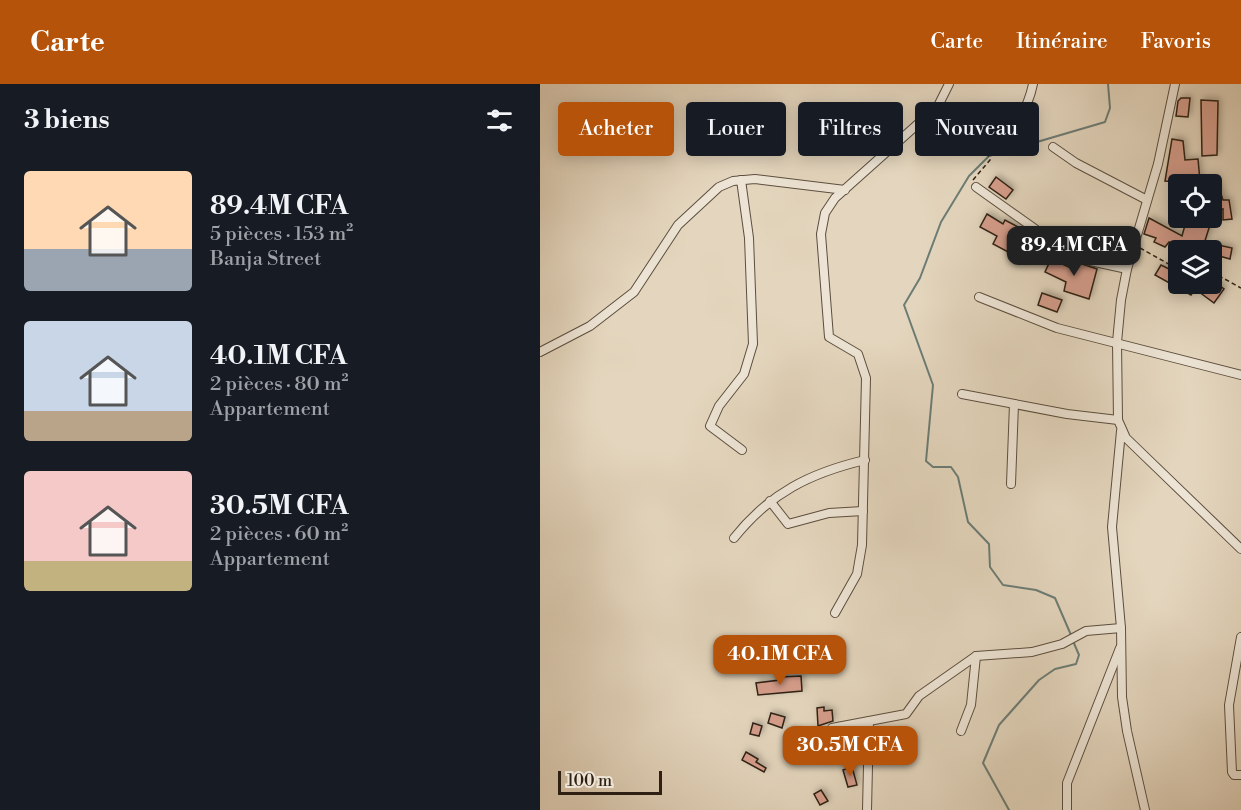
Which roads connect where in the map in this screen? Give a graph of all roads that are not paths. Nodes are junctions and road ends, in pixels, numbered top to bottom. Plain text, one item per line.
1 (950, 84) edge
2 (1033, 84) edge
3 (1175, 84) edge
4 (940, 102) edge
5 (1028, 102) edge
6 (915, 127) edge
7 (1053, 147) dead end
8 (741, 180) junction
9 (976, 187) road end
10 (845, 190) junction
11 (1147, 200) junction
12 (1127, 269) junction
13 (979, 297) dead end
14 (1117, 342) junction
15 (540, 352) edge
16 (1241, 375) edge
17 (962, 394) dead end
18 (1014, 404) junction
19 (1118, 420) junction
20 (1121, 431) junction
21 (742, 450) dead end
22 (865, 460) junction
23 (1011, 484) dead end
24 (770, 501) junction
25 (863, 511) junction
26 (734, 538) dead end
27 (1241, 549) edge
28 (835, 613) dead end
29 (1121, 628) junction
30 (1241, 637) edge
31 (1122, 645) junction
32 (976, 656) junction
33 (869, 721) junction
34 (832, 728) dead end
35 (961, 731) dead end
36 (1241, 775) edge
37 (867, 810) edge
38 (1066, 810) edge
39 (1145, 810) edge

1 - 4 street
2 - 5 street
3 - 11 street
6 - 10 street
7 - 11 street
8 - 10 street
8 - 15 street
8 - 21 street
9 - 12 street
10 - 22 street
11 - 12 street
12 - 14 street
13 - 14 street
14 - 16 street
14 - 19 street
17 - 18 street
18 - 19 street
18 - 23 street
19 - 20 street
20 - 27 street
20 - 29 street
22 - 24 street
22 - 25 street
24 - 25 street
24 - 26 street
25 - 28 street
29 - 31 street
29 - 32 street
30 - 36 street
31 - 38 street
31 - 39 street
32 - 33 street
32 - 35 street
33 - 34 street
33 - 37 street

